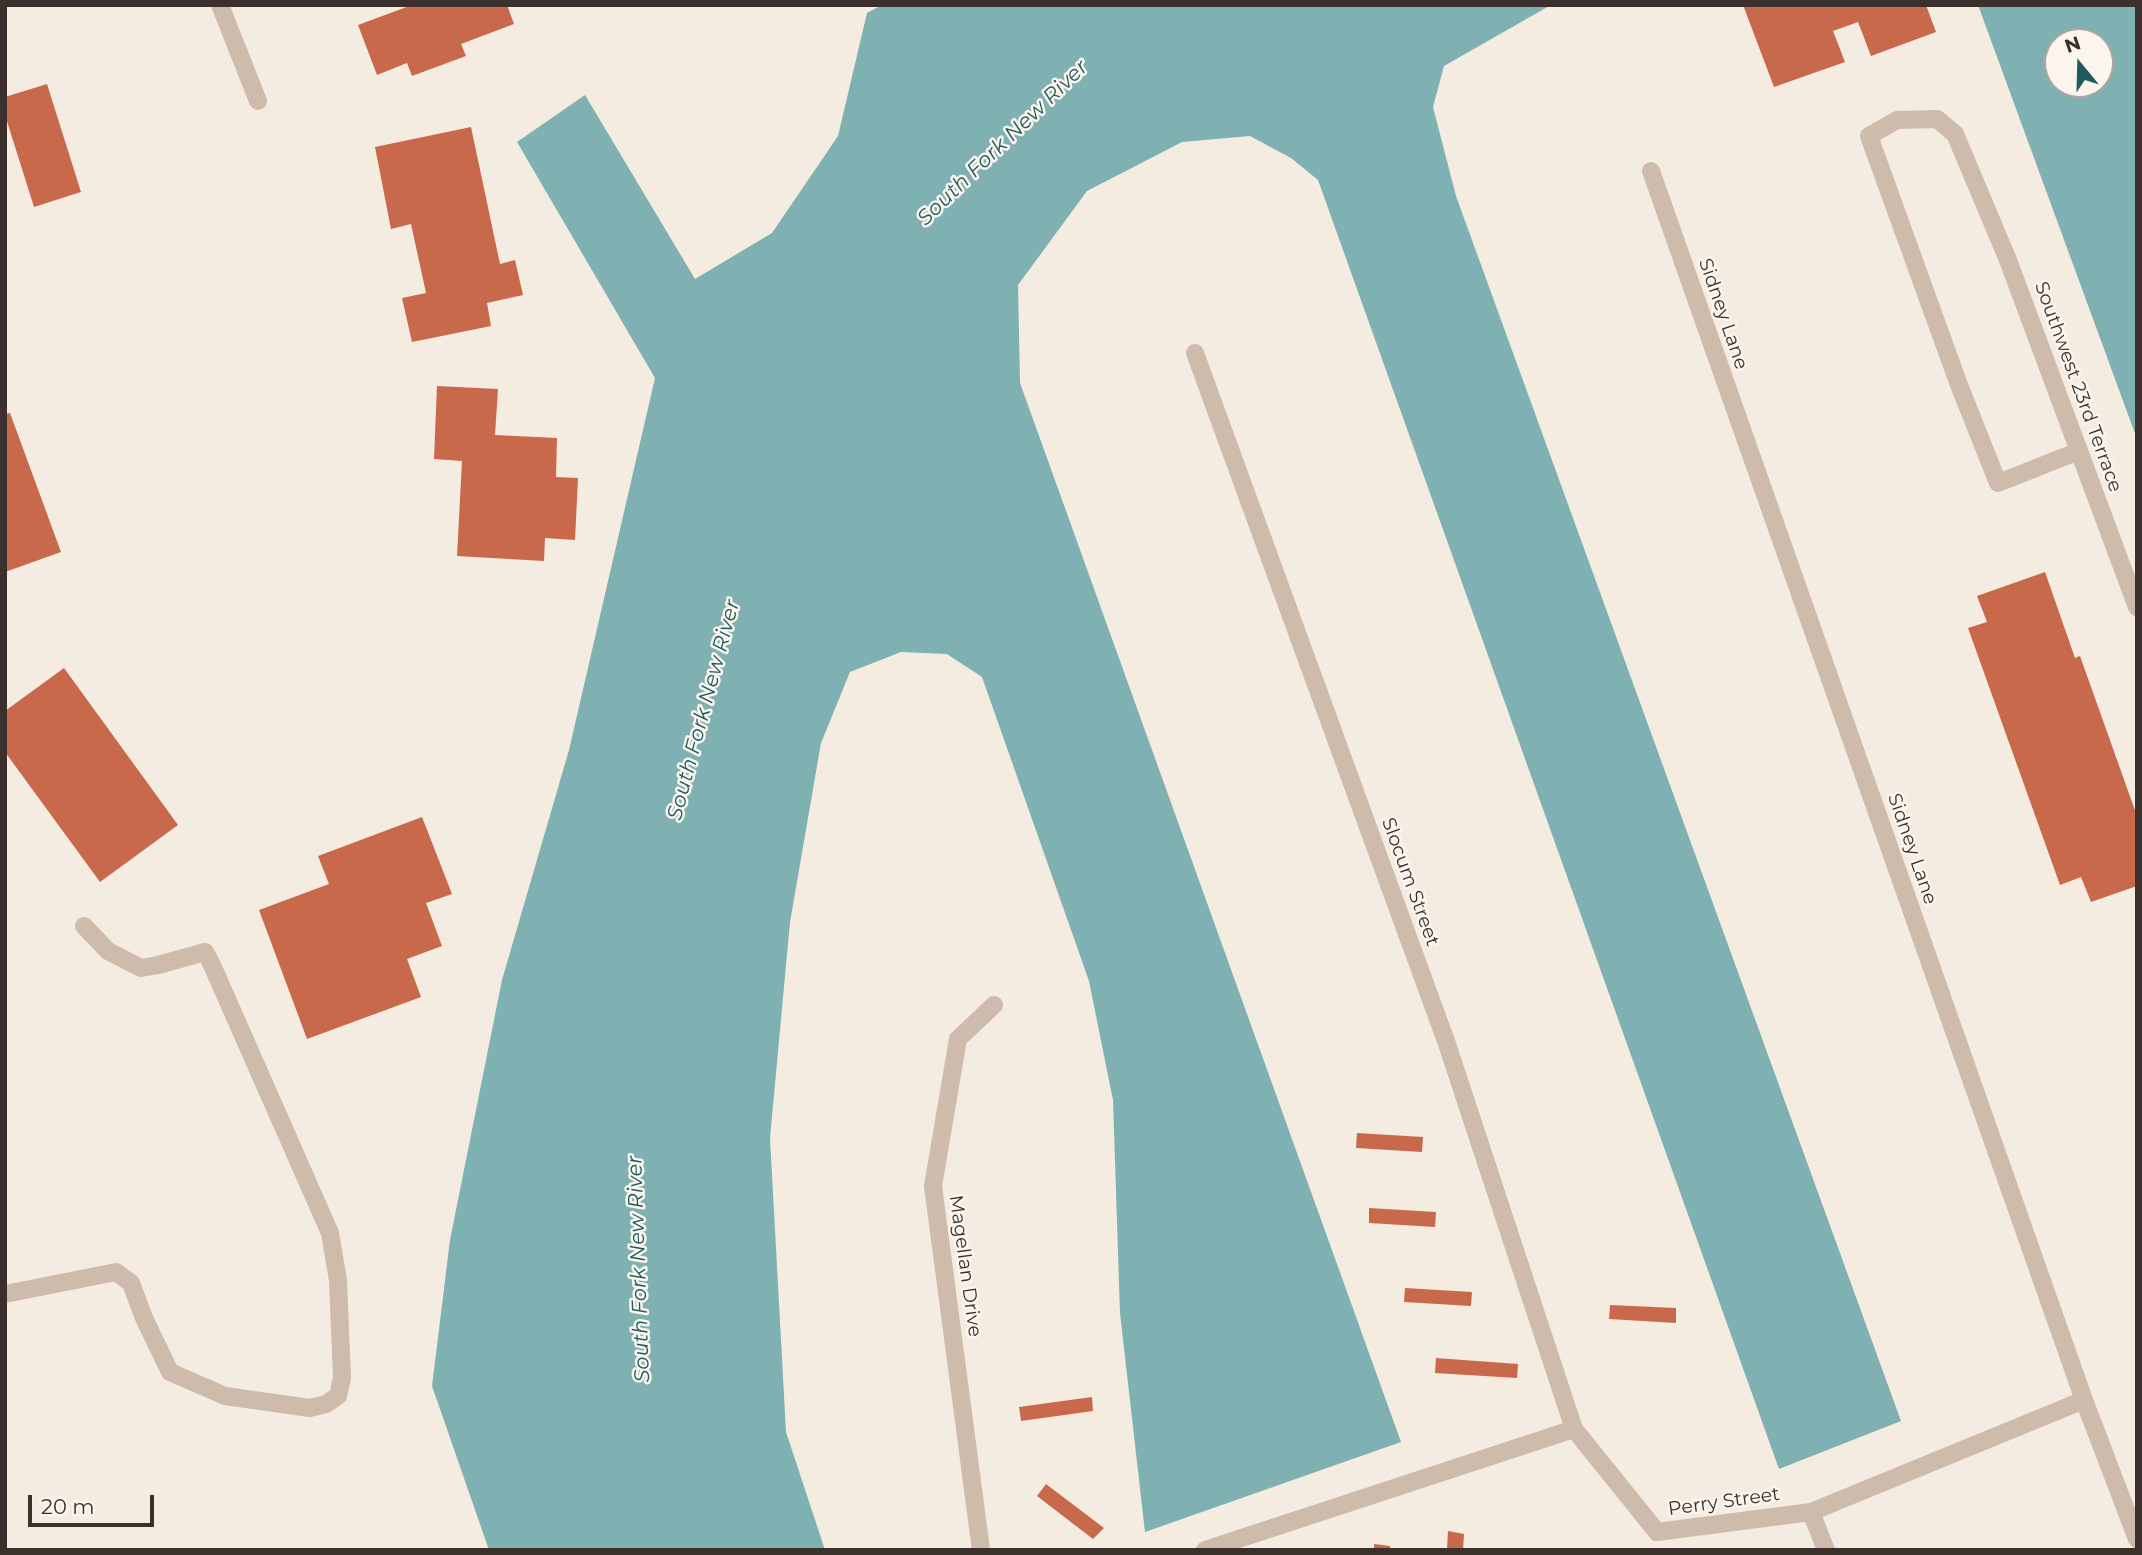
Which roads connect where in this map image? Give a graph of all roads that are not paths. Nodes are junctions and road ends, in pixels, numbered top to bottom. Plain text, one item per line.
1 (220, 5) edge
2 (258, 101) dead end
3 (1651, 171) dead end
4 (1195, 353) dead end
5 (2079, 451) junction
6 (2137, 607) edge
7 (83, 926) dead end
8 (994, 1005) dead end
9 (5, 1294) edge
10 (2084, 1400) junction
11 (1574, 1429) junction
12 (1811, 1512) junction
13 (2137, 1539) edge
14 (981, 1550) edge
15 (1205, 1550) edge
16 (1826, 1550) edge

1 - 2 street
3 - 10 street, Sidney Lane
4 - 11 street, Slocum Street
5 - 5 street, Southwest 23rd Terrace
5 - 6 street, Southwest 23rd Terrace
7 - 9 street
8 - 14 street, Magellan Drive
10 - 12 street, Perry Street
10 - 13 street, Sidney Lane
11 - 12 street, Perry Street
11 - 15 street
12 - 16 street

